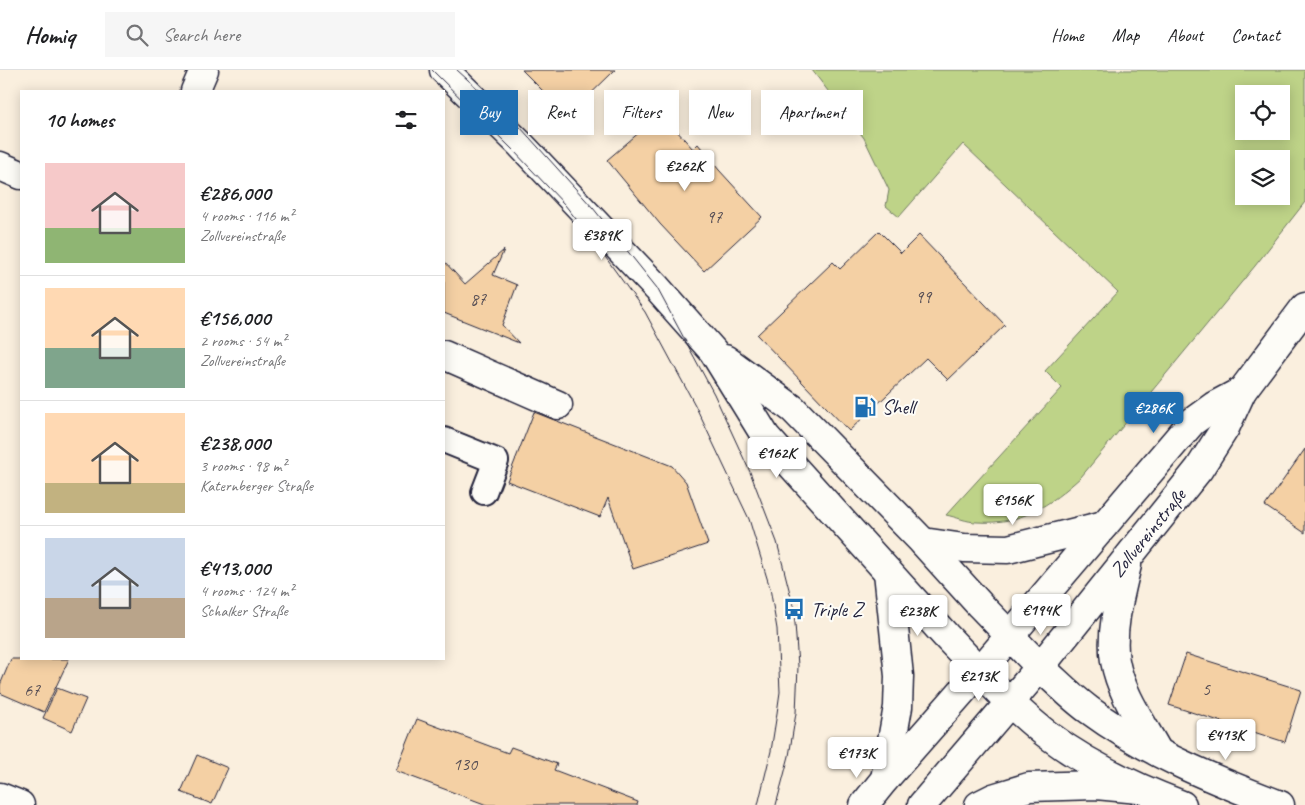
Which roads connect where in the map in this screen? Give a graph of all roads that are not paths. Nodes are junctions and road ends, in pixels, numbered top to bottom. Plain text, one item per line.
1 (204, 70) edge
2 (444, 70) edge
3 (195, 90) edge
4 (0, 166) edge
5 (20, 175) edge
6 (1305, 307) edge
7 (713, 351) junction
8 (445, 358) edge
9 (1242, 391) junction
10 (558, 405) dead end
11 (445, 440) edge
12 (484, 492) dead end
13 (1104, 525) junction
14 (923, 542) junction
15 (1128, 558) junction
16 (888, 572) junction
17 (1010, 636) junction
18 (1040, 666) junction
19 (979, 672) junction
20 (1009, 702) junction
21 (1158, 752) junction
22 (884, 779) junction
23 (1139, 789) junction
24 (0, 797) edge
25 (20, 805) edge
26 (864, 805) edge
27 (922, 805) edge
28 (979, 805) edge
29 (1182, 805) edge
30 (1280, 805) edge

1 - 3 main road
2 - 7 main road
4 - 5 main road
6 - 9 main road, Zollvereinstraße
7 - 14 main road
7 - 16 main road
8 - 10 main road
9 - 13 main road, Zollvereinstraße
9 - 15 main road, Zollvereinstraße
11 - 12 lane
13 - 14 main road
13 - 17 main road, Zollvereinstraße
14 - 17 main road
15 - 18 main road, Zollvereinstraße
15 - 21 main road
16 - 19 main road
16 - 22 main road
17 - 18 main road
17 - 19 main road, Zollvereinstraße
18 - 20 main road, Zollvereinstraße
18 - 21 main road
19 - 20 main road
19 - 22 main road, Zollvereinstraße
20 - 23 main road
20 - 27 main road, Zollvereinstraße
21 - 30 main road
22 - 26 main road, Zollvereinstraße
23 - 28 main road
23 - 29 main road
24 - 25 main road

